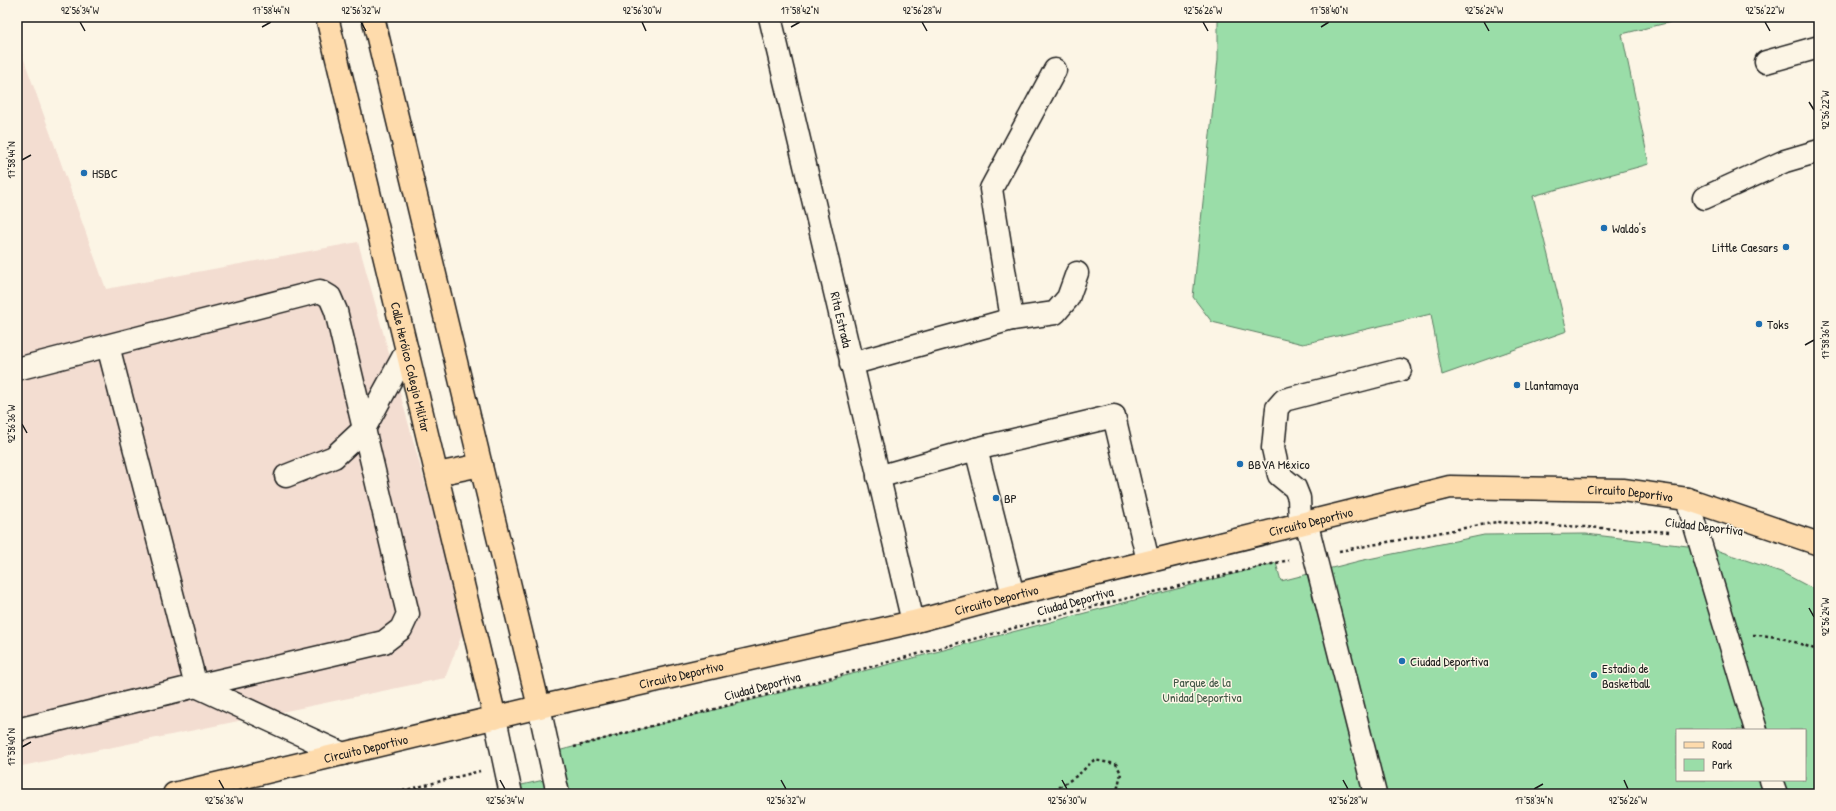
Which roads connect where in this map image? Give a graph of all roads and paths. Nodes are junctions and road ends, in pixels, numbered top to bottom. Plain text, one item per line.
1 (327, 17) edge
2 (373, 17) edge
3 (770, 17) edge
4 (1819, 47) edge
5 (1766, 62) dead end
6 (1055, 70) dead end
7 (1819, 151) edge
8 (1704, 198) dead end
9 (1077, 273) dead end
10 (1012, 319) junction
11 (108, 346) junction
12 (407, 350) junction
13 (851, 364) junction
14 (17, 369) edge
15 (1400, 370) dead end
16 (364, 429) junction
17 (976, 449) junction
18 (481, 465) junction
19 (436, 474) junction
20 (286, 476) dead end
21 (878, 477) junction
22 (1687, 499) junction
23 (1303, 522) junction
24 (1698, 536) junction
25 (1819, 544) edge
26 (1314, 556) junction
27 (1148, 561) junction
28 (1012, 595) junction
29 (913, 622) junction
30 (1730, 646) junction
31 (1819, 651) edge
32 (196, 686) junction
33 (539, 707) junction
34 (494, 718) junction
35 (1756, 729) edge
36 (17, 730) edge
37 (550, 753) junction
38 (343, 754) junction
39 (504, 765) junction
40 (1771, 781) edge
41 (174, 794) edge
42 (391, 794) edge
43 (511, 794) edge
44 (558, 794) edge
45 (1049, 794) edge
46 (1109, 794) edge
47 (1375, 794) edge
48 (1776, 794) edge

1 - 12 main road, Calle Heróico Colegio Militar
2 - 18 main road
3 - 13 street, Rita Estrada
4 - 5 street
6 - 10 street
7 - 8 street
9 - 10 street
10 - 13 street
11 - 14 street
11 - 16 street
11 - 32 street
12 - 16 street
12 - 19 main road, Calle Heróico Colegio Militar
13 - 21 street, Rita Estrada
15 - 23 street
16 - 20 street
16 - 32 street
17 - 21 street
17 - 27 street
17 - 28 street
18 - 19 main road
18 - 33 main road
19 - 34 main road, Calle Heróico Colegio Militar
21 - 29 street, Rita Estrada
22 - 23 main road, Circuito Deportivo
22 - 24 street
22 - 25 main road, Circuito Deportivo
23 - 26 street
23 - 27 main road, Circuito Deportivo
24 - 26 path, Ciudad Deportiva
24 - 30 street
26 - 37 path, Ciudad Deportiva
26 - 47 street
27 - 28 main road, Circuito Deportivo
28 - 29 main road, Circuito Deportivo
29 - 33 main road, Circuito Deportivo
30 - 31 path
30 - 35 street
32 - 36 street
32 - 38 street
33 - 34 main road, Circuito Deportivo
33 - 37 street
34 - 38 main road, Circuito Deportivo
34 - 39 street
37 - 44 street
38 - 41 main road, Circuito Deportivo
39 - 42 path
39 - 43 street
40 - 48 street
45 - 46 path

